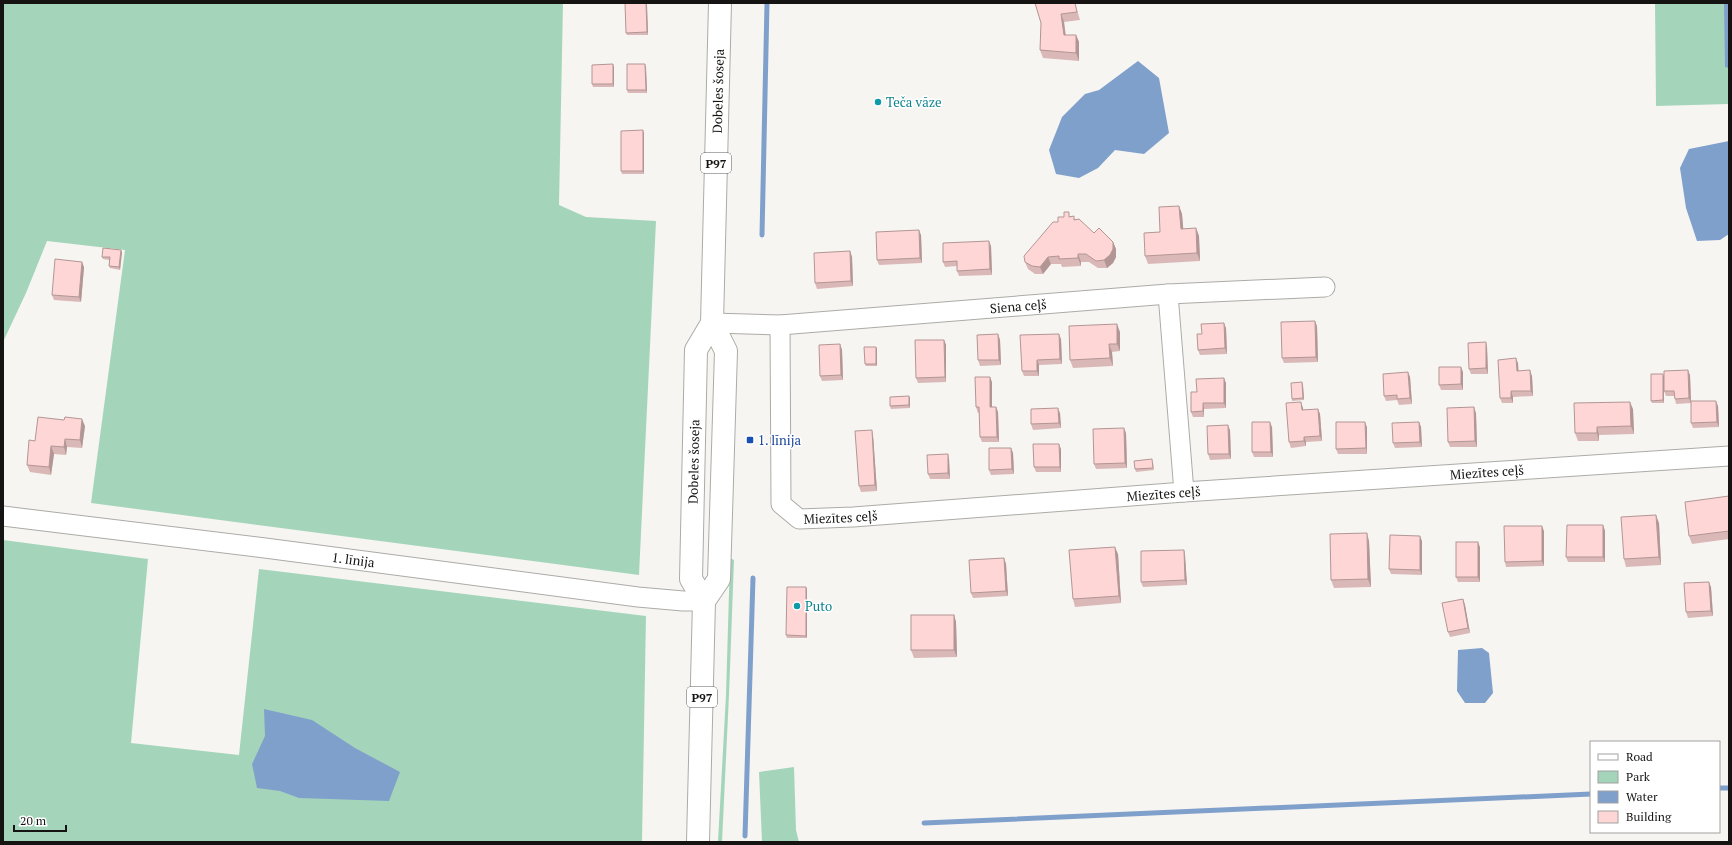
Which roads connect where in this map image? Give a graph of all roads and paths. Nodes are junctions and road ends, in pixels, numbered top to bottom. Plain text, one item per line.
1 (720, 3) edge
2 (1325, 287) dead end
3 (1168, 294) junction
4 (712, 323) junction
5 (780, 325) junction
6 (1729, 456) edge
7 (1184, 492) junction
8 (3, 516) edge
9 (704, 601) junction
10 (698, 842) edge

1 - 4 main road, Dobeles šoseja / P97
2 - 3 street, Siena ceļš
3 - 5 street, Siena ceļš
3 - 7 street
4 - 5 street, Siena ceļš
4 - 9 main road, Dobeles šoseja / P97
4 - 9 main road, Dobeles šoseja / P97
5 - 7 street, Miezītes ceļš
6 - 7 street, Miezītes ceļš
8 - 9 street, 1. līnija
9 - 10 main road, P97

